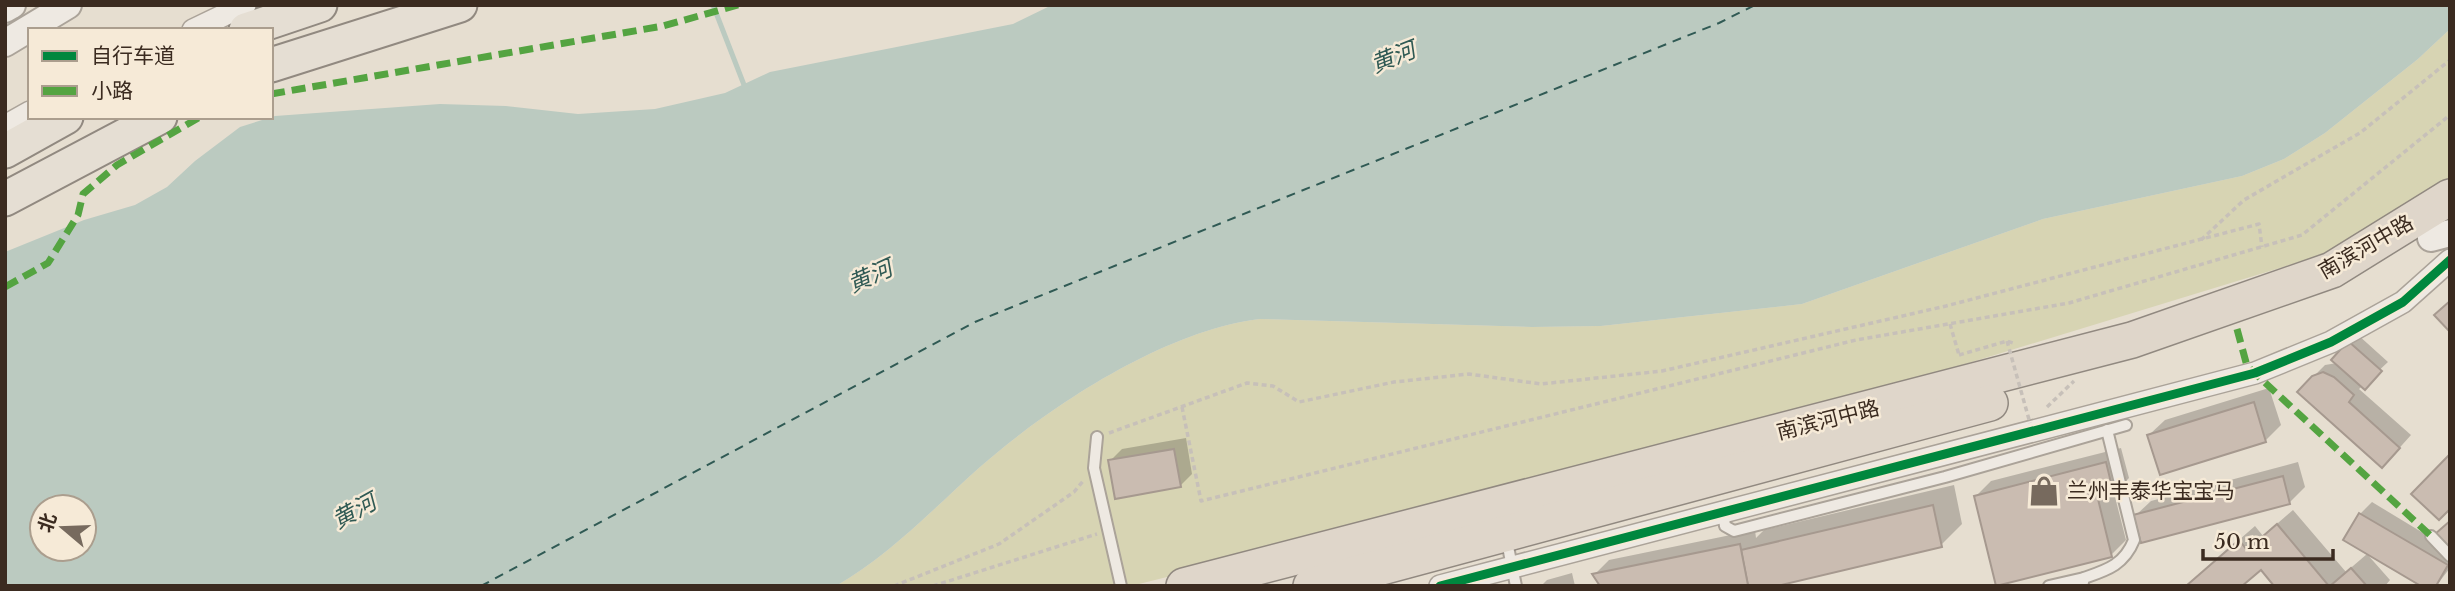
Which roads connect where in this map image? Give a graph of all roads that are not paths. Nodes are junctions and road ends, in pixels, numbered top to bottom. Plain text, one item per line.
1 (12, 5) edge
2 (68, 5) edge
3 (245, 5) edge
4 (320, 5) edge
5 (460, 5) edge
6 (5, 9) edge
7 (30, 28) edge
8 (197, 28) edge
9 (252, 28) edge
10 (28, 29) edge
11 (5, 43) edge
12 (273, 64) edge
13 (28, 114) edge
14 (62, 119) edge
15 (156, 119) edge
16 (5, 126) edge
17 (5, 151) edge
18 (2450, 197) edge
19 (5, 199) edge
20 (2445, 239) edge
21 (2126, 425) dead end
22 (2107, 430) junction
23 (1097, 437) road end
24 (1723, 512) junction
25 (1505, 533) junction
26 (2431, 536) dead end
27 (2450, 556) edge
28 (1514, 576) edge
29 (2083, 582) edge
30 (1121, 586) edge
31 (1184, 586) edge
32 (1311, 586) edge
33 (1440, 586) edge
34 (2049, 586) edge

1 - 6 street
2 - 7 street
3 - 8 street
4 - 9 main road
5 - 12 main road
10 - 11 street
13 - 16 street
14 - 17 main road
15 - 19 main road
18 - 31 highway, 南滨河中路
20 - 24 street
20 - 25 highway, 南滨河中路
21 - 22 lane
22 - 24 lane
22 - 29 lane
23 - 30 lane
24 - 28 street
25 - 28 lane
25 - 32 highway, 南滨河中路
26 - 27 lane
28 - 33 street
29 - 34 lane

